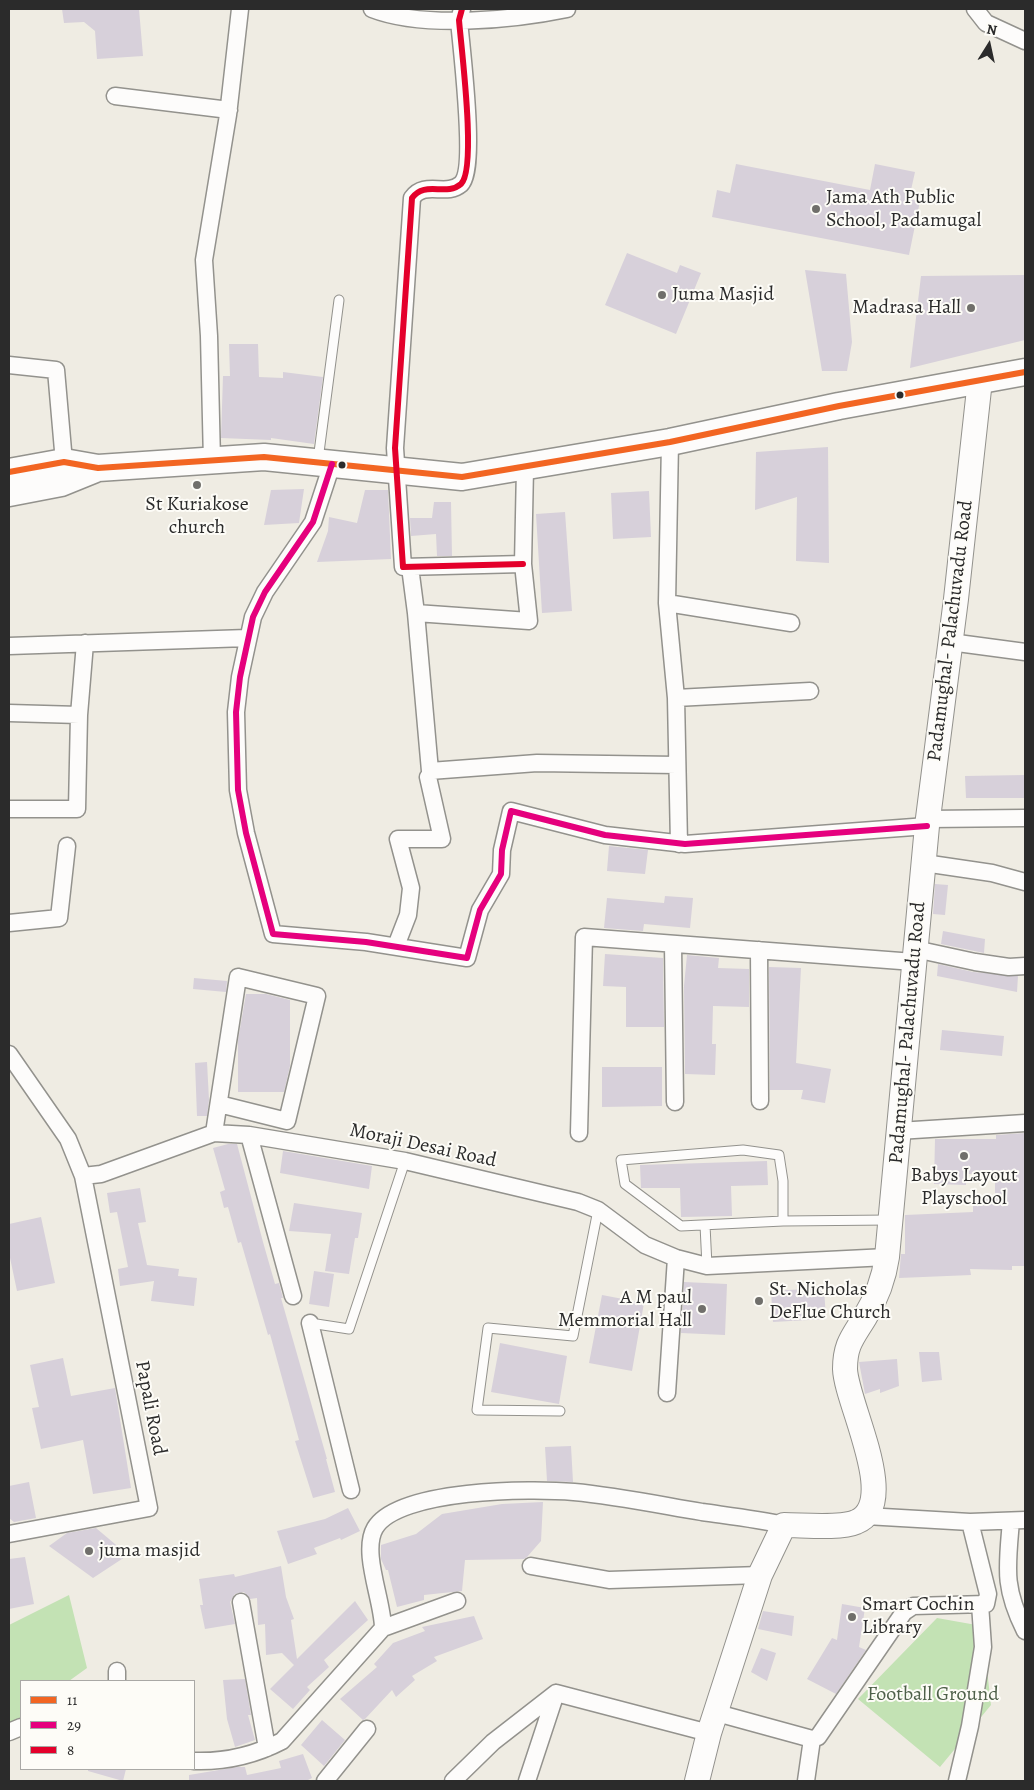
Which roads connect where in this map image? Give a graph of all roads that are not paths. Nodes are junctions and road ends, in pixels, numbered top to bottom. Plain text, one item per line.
1 (240, 9) edge
2 (372, 9) edge
3 (568, 9) edge
4 (975, 9) edge
5 (503, 13) edge
6 (460, 14) edge
7 (1025, 41) edge
8 (115, 96) dead end
9 (229, 110) junction
10 (339, 300) dead end
11 (9, 365) edge
12 (1025, 372) edge
13 (980, 380) junction
14 (670, 442) junction
15 (212, 461) junction
16 (64, 462) junction
17 (325, 463) junction
18 (98, 468) junction
19 (525, 468) junction
20 (397, 469) junction
21 (9, 472) edge
22 (9, 493) edge
23 (523, 564) junction
24 (410, 567) junction
25 (667, 603) junction
26 (416, 613) junction
27 (791, 623) dead end
28 (247, 638) junction
29 (950, 642) junction
30 (85, 643) junction
31 (9, 646) edge
32 (1025, 652) edge
33 (810, 691) dead end
34 (676, 698) junction
35 (9, 713) edge
36 (79, 715) junction
37 (678, 765) junction
38 (428, 778) dead end
39 (9, 809) edge
40 (1025, 818) edge
41 (927, 822) junction
42 (679, 844) junction
43 (67, 846) dead end
44 (924, 862) junction
45 (1025, 882) edge
46 (9, 924) edge
47 (673, 944) junction
48 (396, 946) junction
49 (759, 950) junction
50 (915, 955) junction
51 (1025, 966) edge
52 (9, 1054) edge
53 (760, 1101) dead end
54 (674, 1102) dead end
55 (218, 1104) junction
56 (1025, 1123) edge
57 (898, 1131) junction
58 (214, 1133) junction
59 (579, 1133) dead end
60 (249, 1135) junction
61 (405, 1161) junction
62 (83, 1176) junction
63 (598, 1210) junction
64 (890, 1220) junction
65 (783, 1221) junction
66 (705, 1225) junction
67 (887, 1257) junction
68 (676, 1258) junction
69 (707, 1266) junction
70 (293, 1296) dead end
71 (310, 1323) joint
72 (668, 1393) dead end
73 (560, 1411) dead end
74 (350, 1490) dead end
75 (866, 1516) junction
76 (1018, 1520) edge
77 (970, 1522) junction
78 (784, 1525) junction
79 (9, 1534) edge
80 (531, 1566) dead end
81 (760, 1575) junction
82 (457, 1601) dead end
83 (241, 1602) dead end
84 (980, 1604) junction
85 (383, 1628) junction
86 (1025, 1632) edge
87 (556, 1693) junction
88 (713, 1723) junction
89 (367, 1729) dead end
90 (812, 1738) junction
91 (267, 1748) junction
92 (195, 1761) edge
93 (326, 1781) edge
94 (454, 1781) edge
95 (527, 1781) edge
96 (697, 1781) edge
97 (806, 1781) edge
98 (957, 1781) edge

1 - 9 street
2 - 6 street
3 - 5 street
4 - 7 street
5 - 6 street
6 - 20 street
8 - 9 street
9 - 15 street
10 - 17 lane
11 - 16 street
12 - 13 main road
13 - 14 main road
13 - 29 main road, Padamughal- Palachuvadu Road
14 - 19 main road
14 - 25 street
15 - 17 main road
15 - 18 main road
16 - 18 main road
16 - 21 main road
17 - 20 main road
17 - 28 street
18 - 22 main road
19 - 20 main road
19 - 23 street
20 - 24 street
23 - 24 street
23 - 26 street
24 - 26 street
25 - 27 street
25 - 34 street
26 - 37 street
28 - 30 street
28 - 48 street
29 - 32 street
29 - 41 main road, Padamughal- Palachuvadu Road
30 - 31 street
30 - 36 street
33 - 34 street
34 - 37 street
35 - 36 street
36 - 39 street
37 - 42 street
38 - 48 street
40 - 41 street
41 - 42 street
41 - 44 main road, Padamughal- Palachuvadu Road
42 - 48 street
43 - 46 street
44 - 45 street
44 - 50 main road, Padamughal- Palachuvadu Road
47 - 49 street
47 - 54 street
47 - 59 street
49 - 50 street
49 - 53 street
50 - 51 street
50 - 57 main road, Padamughal- Palachuvadu Road
52 - 62 street
55 - 55 street
55 - 58 street
56 - 57 street
57 - 64 main road, Padamughal- Palachuvadu Road
58 - 60 street, Moraji Desai Road
58 - 62 street, Moraji Desai Road
60 - 61 street, Moraji Desai Road
60 - 70 street
61 - 63 street, Moraji Desai Road
61 - 71 lane
62 - 79 street, Papali Road
63 - 68 street, Moraji Desai Road
63 - 73 lane
64 - 65 lane
64 - 67 main road, Padamughal- Palachuvadu Road
65 - 66 lane
65 - 66 lane
66 - 69 lane
67 - 69 street, Moraji Desai Road
67 - 75 main road, Padamughal- Palachuvadu Road
68 - 69 street, Moraji Desai Road
68 - 72 street
71 - 74 street
75 - 77 street
75 - 78 main road
76 - 77 street
76 - 86 street
77 - 84 street
78 - 81 main road
78 - 85 street
80 - 81 street
81 - 88 main road
82 - 85 street
83 - 91 street
84 - 90 street
84 - 98 street
85 - 91 street
87 - 88 street
87 - 94 street
87 - 95 street
88 - 90 street
88 - 96 main road
89 - 93 street
90 - 97 street
91 - 92 street

